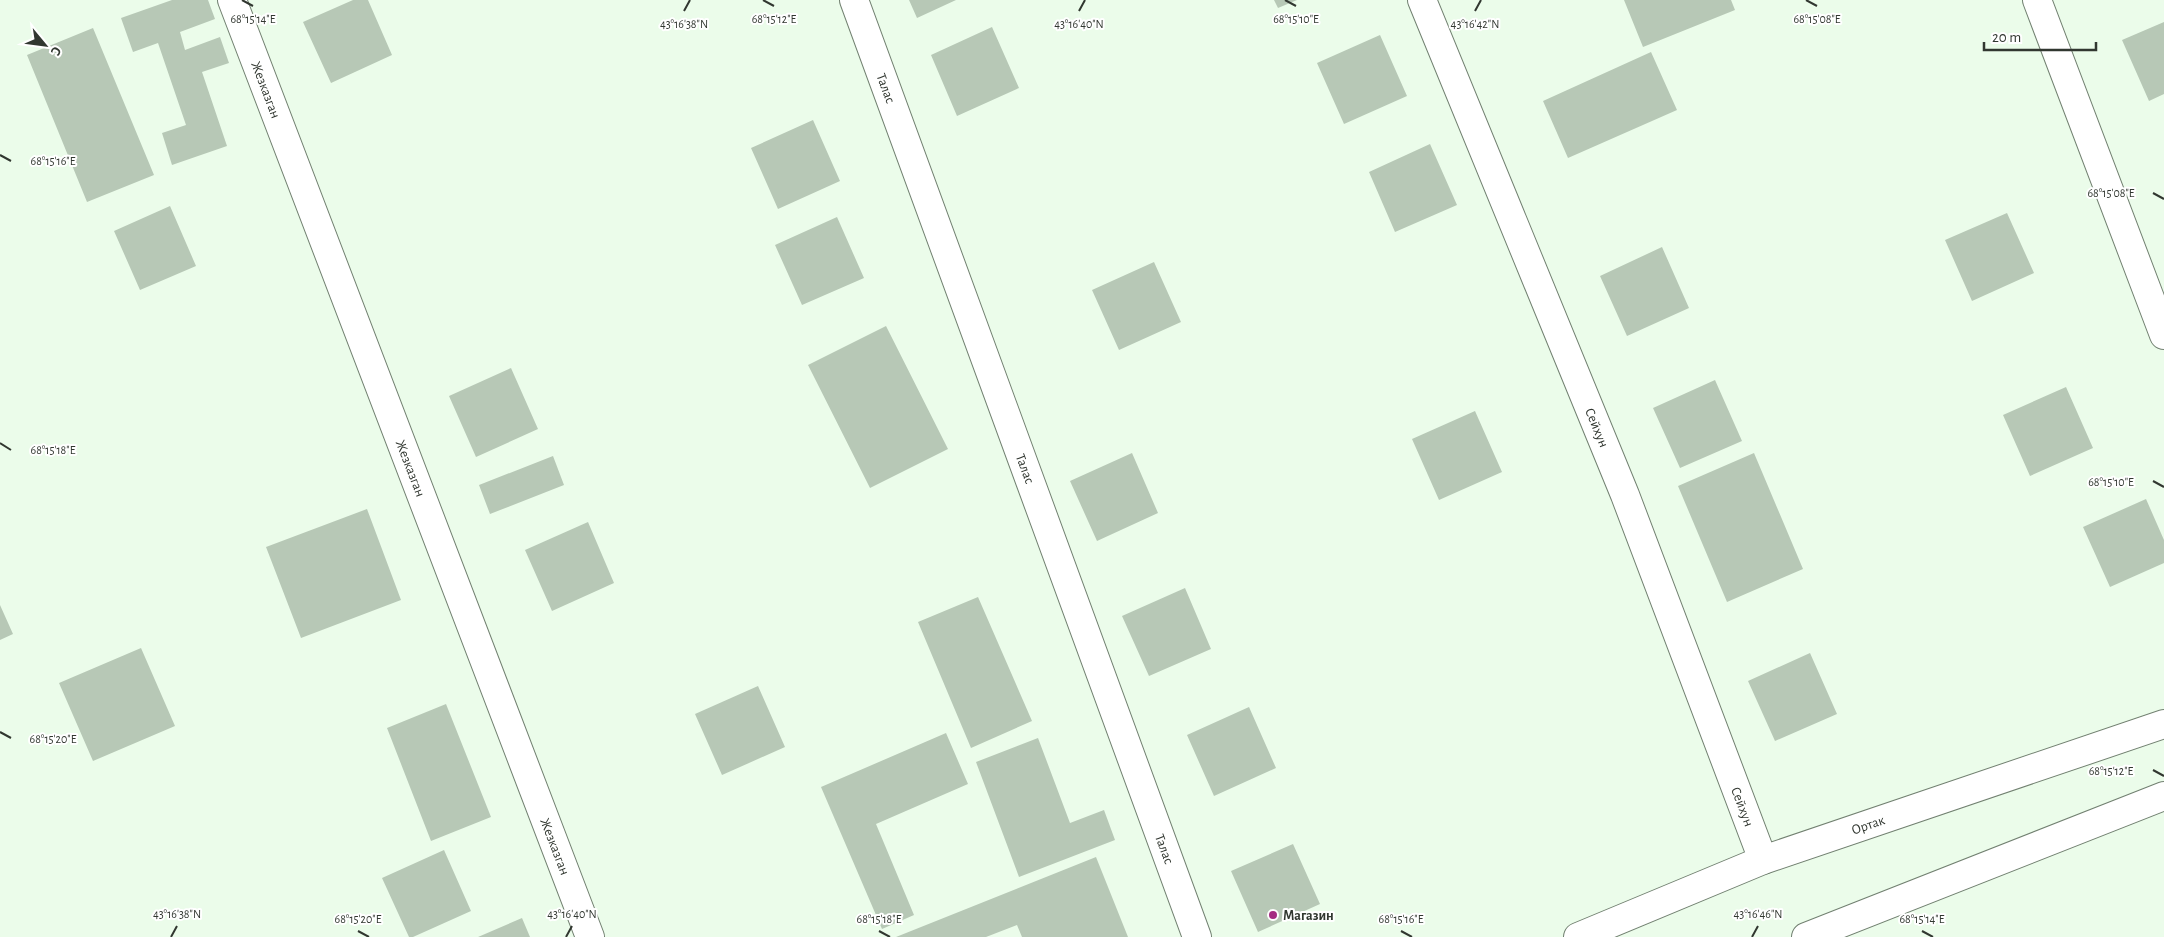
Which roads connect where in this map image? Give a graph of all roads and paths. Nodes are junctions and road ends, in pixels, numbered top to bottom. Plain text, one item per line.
1 (232, 0) edge
2 (854, 0) edge
3 (1422, 0) edge
4 (2037, 0) edge
5 (2164, 334) edge
6 (2164, 724) edge
7 (2164, 796) edge
8 (1763, 860) junction
9 (590, 937) edge
10 (1196, 937) edge
11 (1578, 937) edge
12 (1806, 937) edge

1 - 9 street, Жезказган
2 - 10 street, Талас
3 - 8 street, Сейхун
4 - 5 street
6 - 8 street, Ортак
7 - 12 street
8 - 11 street, Ортак

